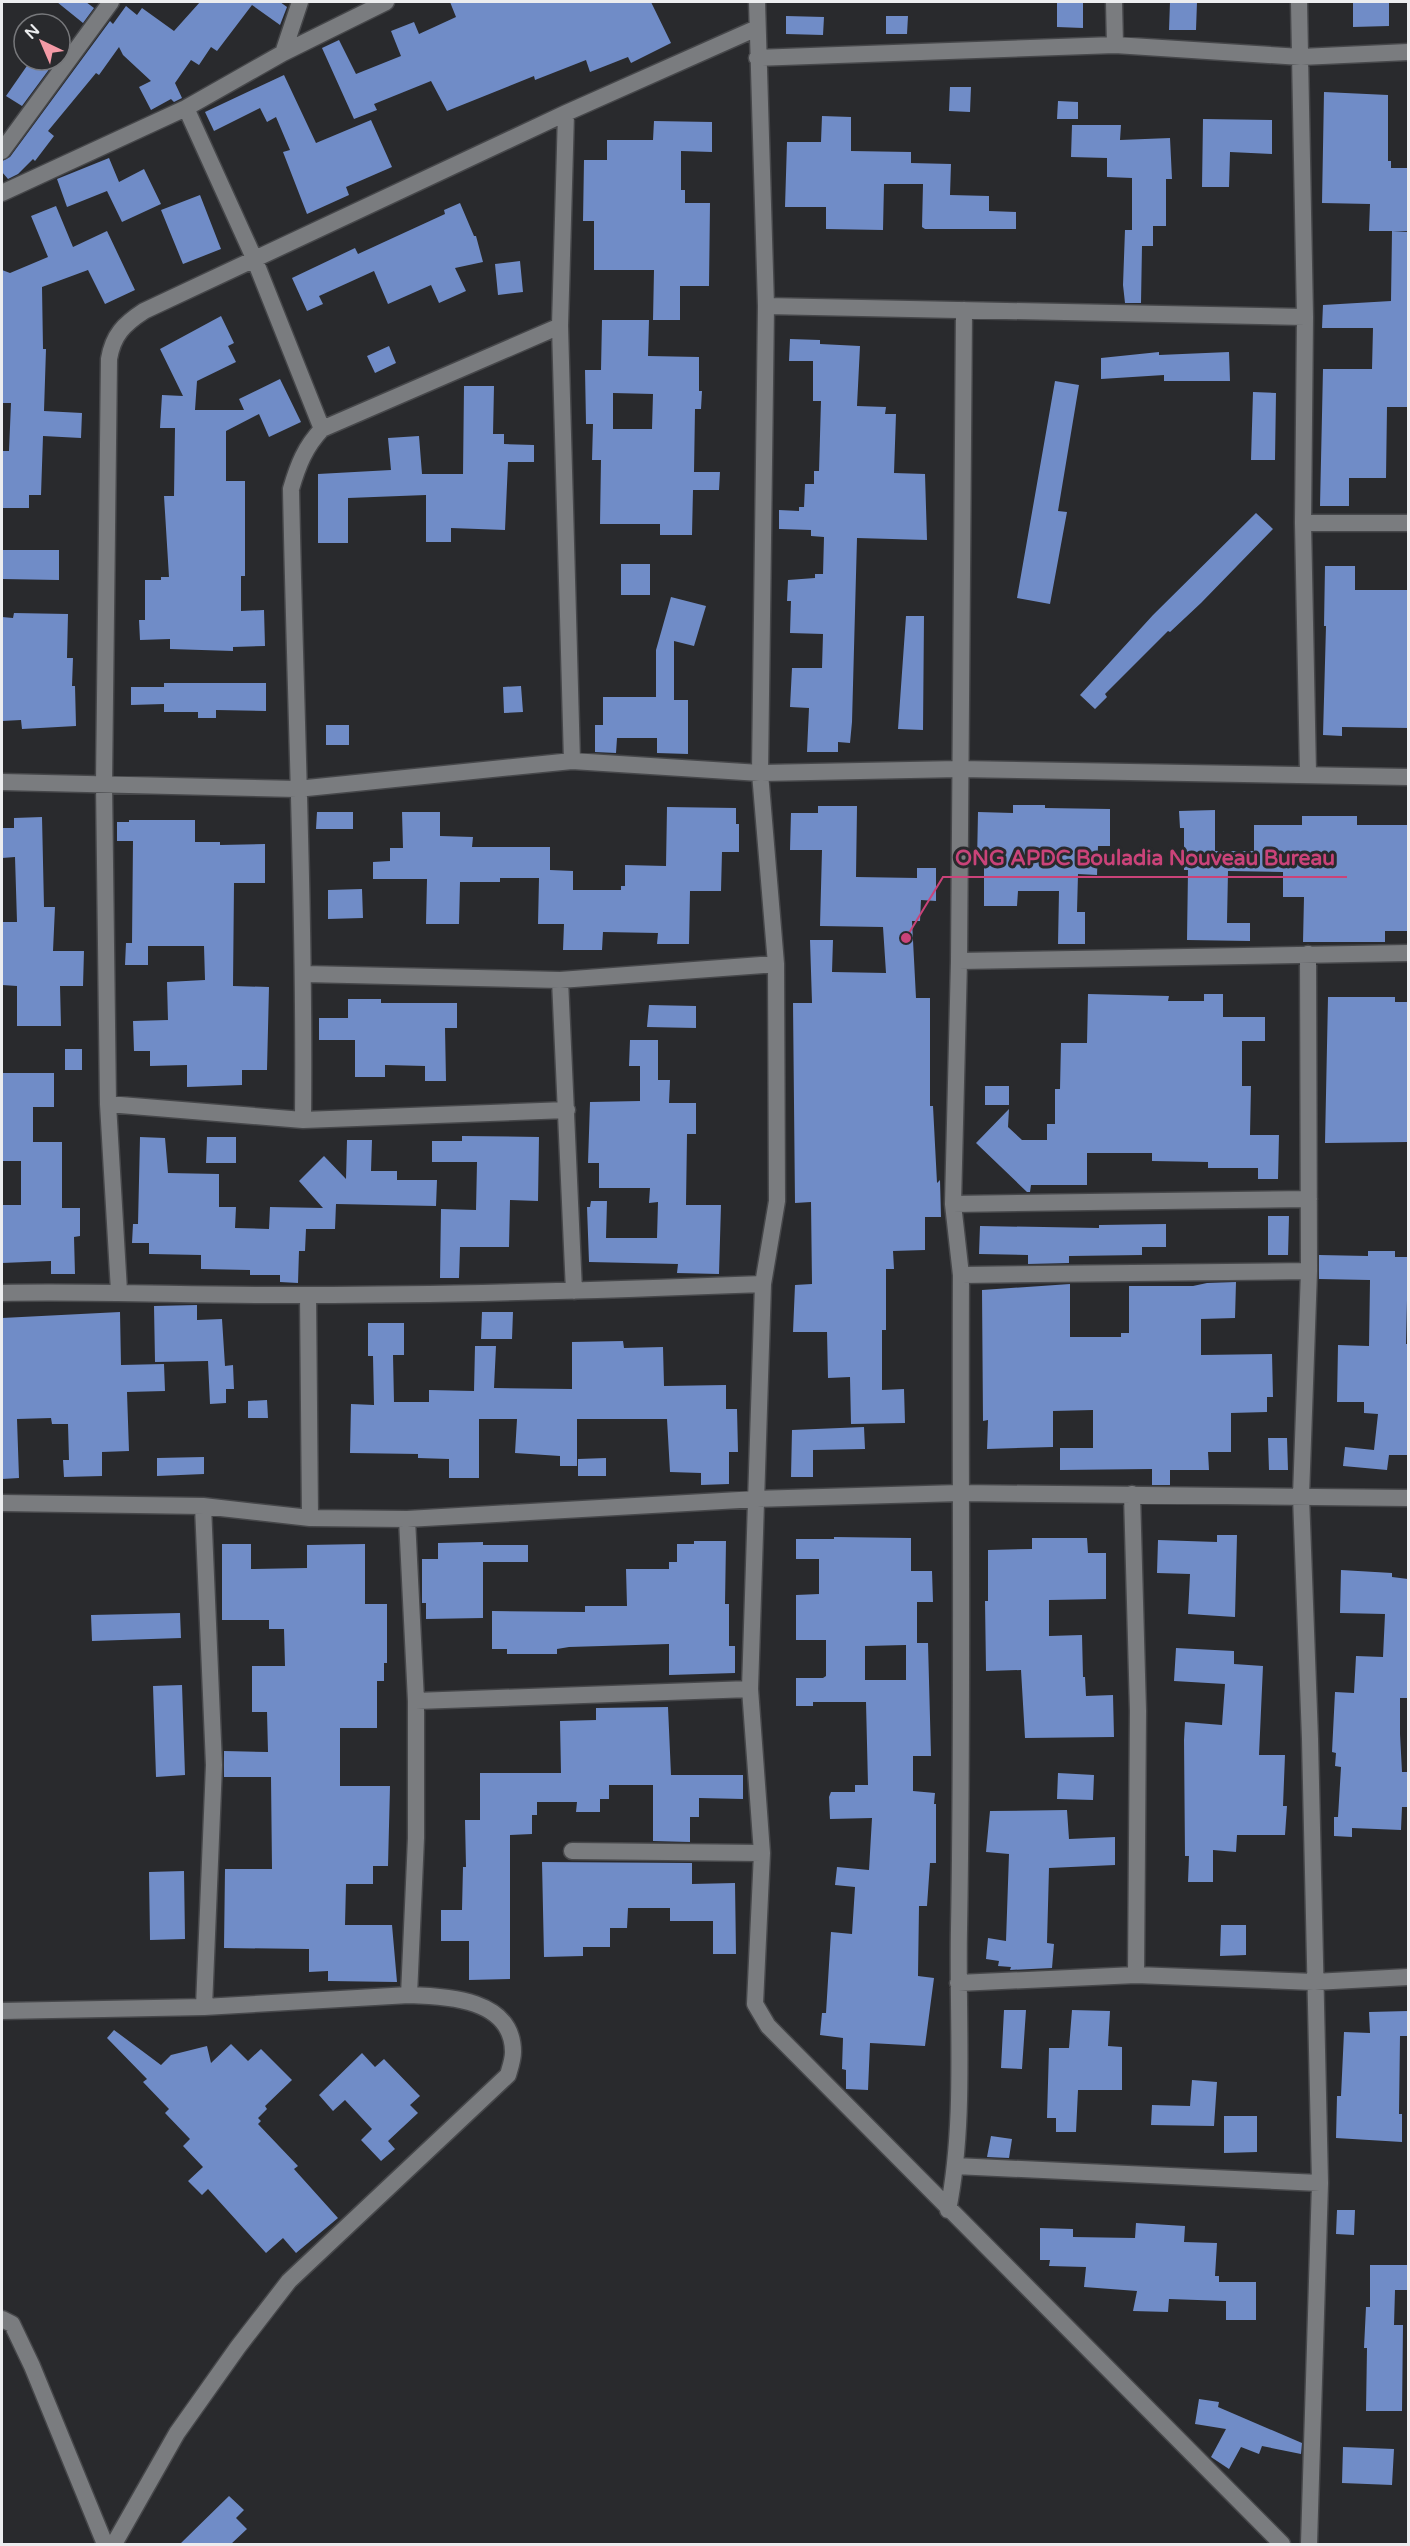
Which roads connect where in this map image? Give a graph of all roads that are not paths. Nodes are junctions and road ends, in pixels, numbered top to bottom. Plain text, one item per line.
1 (111, 2) edge
2 (300, 2) edge
3 (386, 2) edge
4 (757, 2) edge
5 (1114, 2) edge
6 (1299, 2) edge
7 (757, 28) junction
8 (1115, 45) junction
9 (1408, 52) edge
10 (283, 53) junction
11 (1301, 57) junction
12 (758, 58) junction
13 (186, 108) junction
14 (566, 113) junction
15 (2, 151) edge
16 (2, 193) edge
17 (254, 258) junction
18 (766, 306) junction
19 (964, 310) junction
20 (1305, 317) junction
21 (560, 326) junction
22 (322, 429) junction
23 (1303, 523) junction
24 (1408, 523) edge
25 (572, 761) junction
26 (959, 769) junction
27 (760, 773) junction
28 (1308, 773) junction
29 (1408, 777) edge
30 (2, 782) edge
31 (104, 783) junction
32 (297, 789) junction
33 (1408, 953) edge
34 (1308, 954) junction
35 (960, 961) junction
36 (776, 964) junction
37 (305, 974) junction
38 (560, 980) junction
39 (108, 1104) junction
40 (567, 1110) junction
41 (303, 1120) junction
42 (1309, 1199) junction
43 (953, 1204) junction
44 (1309, 1271) junction
45 (961, 1275) junction
46 (764, 1284) junction
47 (118, 1291) junction
48 (574, 1291) junction
49 (2, 1293) edge
50 (308, 1295) junction
51 (960, 1493) junction
52 (1132, 1494) junction
53 (1301, 1496) junction
54 (1408, 1497) edge
55 (757, 1498) junction
56 (2, 1503) edge
57 (203, 1506) junction
58 (310, 1518) junction
59 (407, 1519) junction
60 (750, 1689) junction
61 (416, 1701) junction
62 (572, 1851) dead end
63 (762, 1853) junction
64 (1136, 1975) junction
65 (1408, 1977) edge
66 (1314, 1982) junction
67 (958, 1983) junction
68 (409, 1995) junction
69 (204, 2007) junction
70 (2, 2011) edge
71 (955, 2166) junction
72 (1320, 2183) junction
73 (948, 2210) junction
74 (2, 2319) edge
75 (105, 2544) edge
76 (114, 2544) edge
77 (1282, 2544) edge
78 (1309, 2544) edge

1 - 15 street
2 - 10 street
3 - 10 street
4 - 7 street
5 - 8 street
6 - 11 street
7 - 12 street
7 - 14 street
8 - 11 street
8 - 12 street
9 - 11 street
10 - 13 street
11 - 20 street
12 - 18 street
13 - 16 street
13 - 17 street
14 - 17 street
14 - 21 street
17 - 22 street
17 - 31 street
18 - 19 street
18 - 27 street
19 - 20 street
19 - 26 street
20 - 23 street
21 - 22 street
21 - 25 street
22 - 32 street
23 - 24 street
23 - 28 street
25 - 27 street
25 - 32 street
26 - 27 street
26 - 28 street
26 - 35 street
27 - 36 street
28 - 29 street
30 - 31 street
31 - 32 street
31 - 39 street
32 - 37 street
33 - 34 street
34 - 35 street
34 - 42 street
35 - 43 street
36 - 38 street
36 - 46 street
37 - 38 street
37 - 41 street
38 - 40 street
39 - 41 street
39 - 47 street
40 - 41 street
40 - 48 street
42 - 43 street
42 - 44 street
43 - 45 street
44 - 45 street
44 - 53 street
45 - 51 street
46 - 48 street
46 - 55 street
47 - 49 street
47 - 50 street
48 - 50 street
50 - 58 street
51 - 52 street
51 - 55 street
51 - 67 street
52 - 53 street
52 - 64 street
53 - 54 street
53 - 66 street
55 - 59 street
55 - 60 street
56 - 57 street
57 - 58 street
57 - 69 street
58 - 59 street
59 - 61 street
60 - 61 street
60 - 63 street
61 - 68 street
62 - 63 street
63 - 73 street
64 - 66 street
64 - 67 street
65 - 66 street
66 - 72 street
67 - 71 street
68 - 69 street
68 - 76 street
69 - 70 street
71 - 72 street
71 - 73 street
72 - 78 street
73 - 77 street
74 - 75 street

